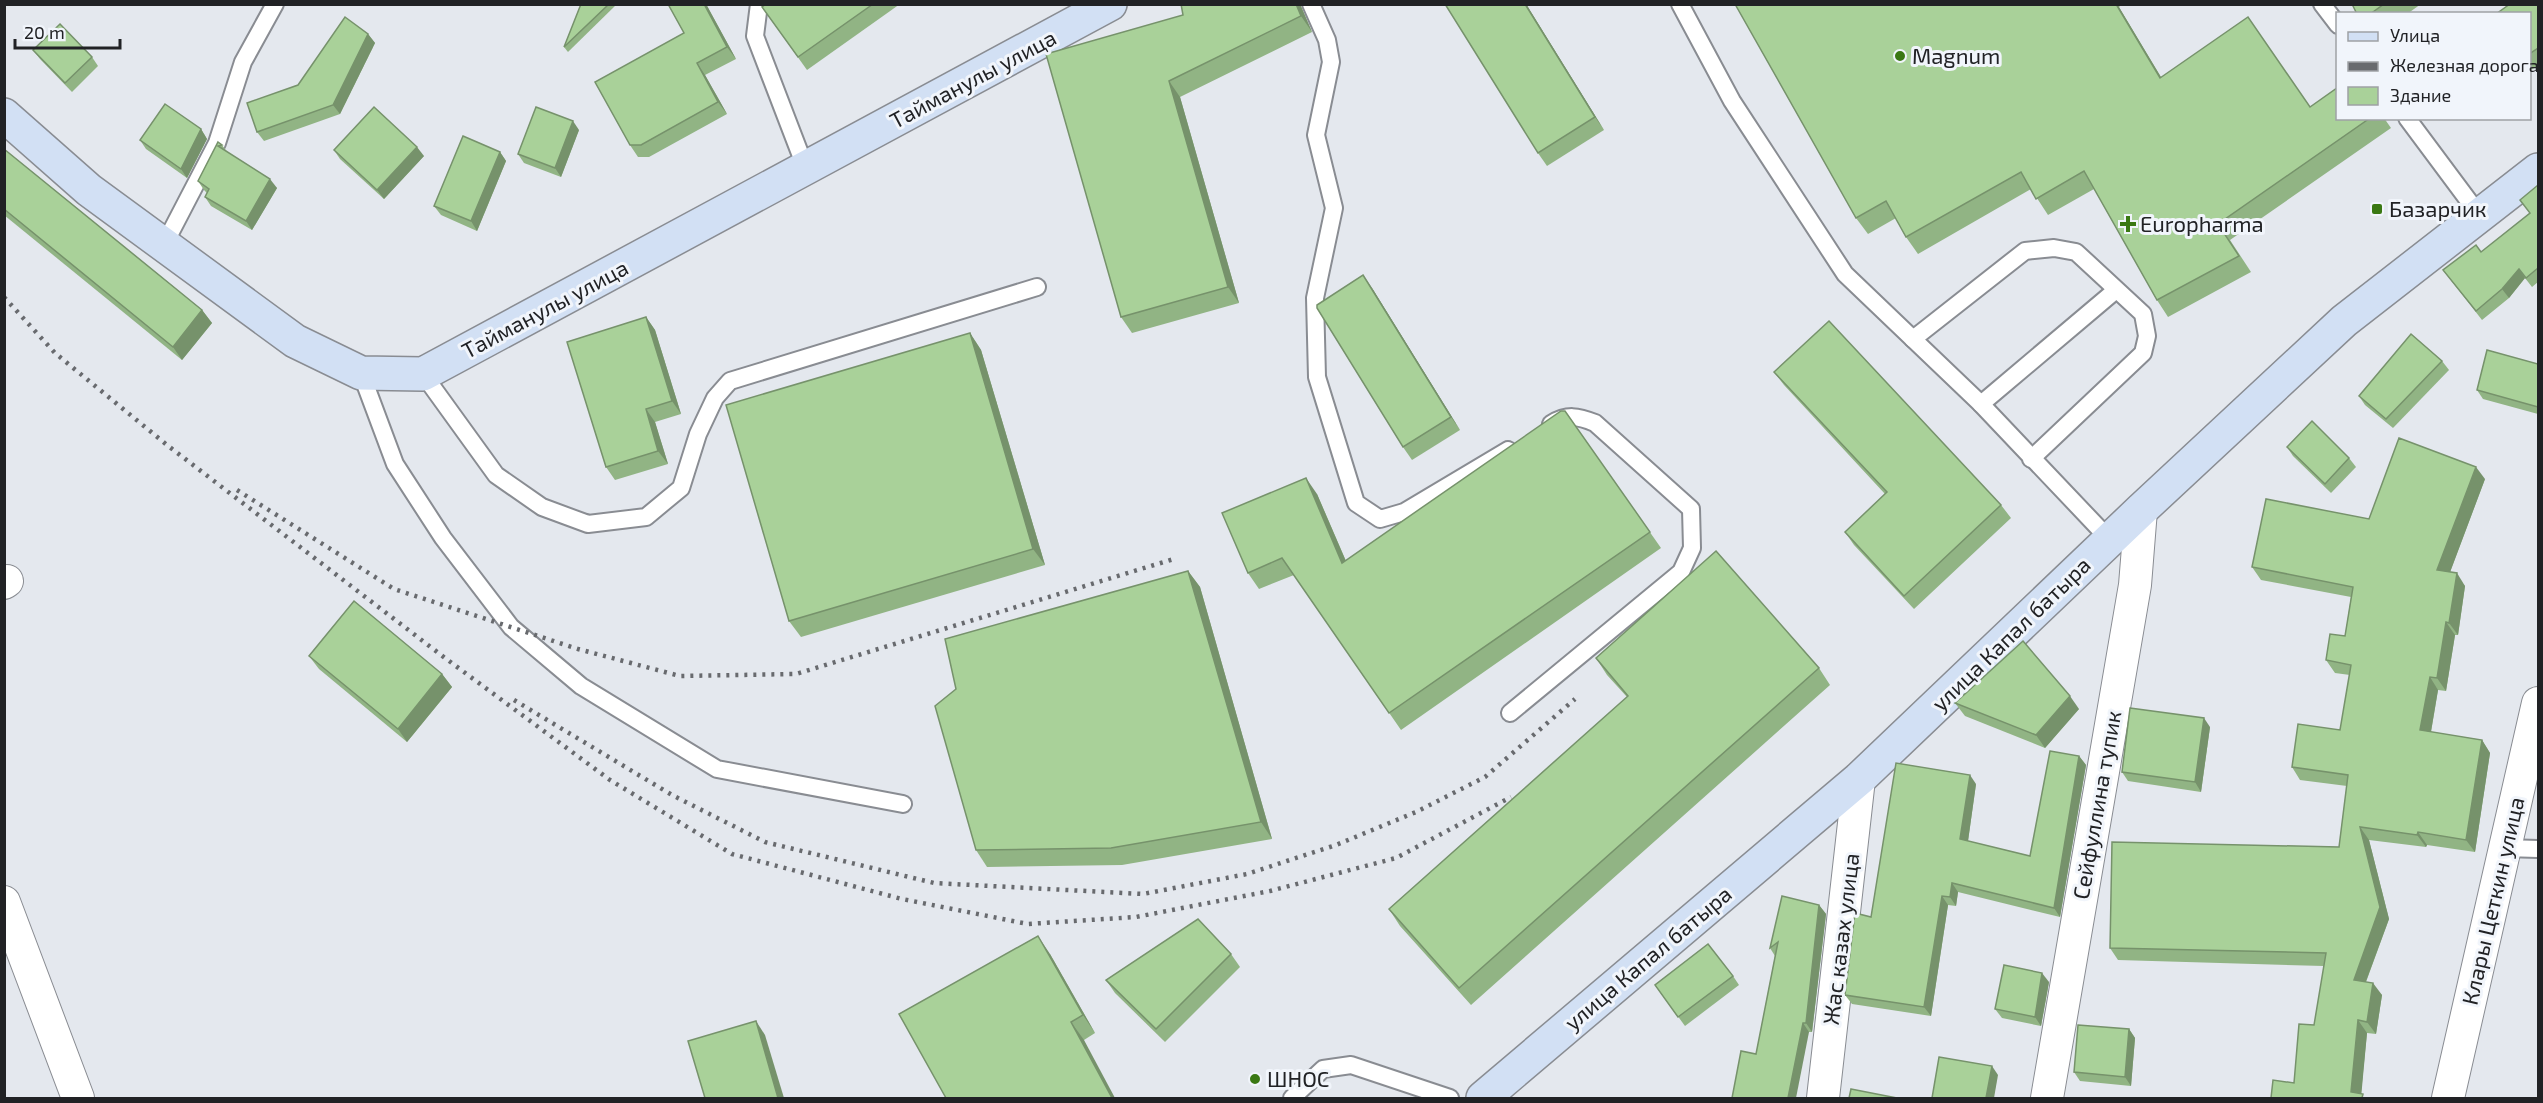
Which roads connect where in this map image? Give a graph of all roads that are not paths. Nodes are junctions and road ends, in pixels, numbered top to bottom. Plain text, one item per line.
1 (275, 4) edge
2 (759, 4) edge
3 (1110, 4) edge
4 (1311, 4) edge
5 (1680, 4) edge
6 (2322, 4) edge
7 (2336, 24) edge
8 (4, 115) edge
9 (2408, 120) edge
10 (806, 169) junction
11 (2538, 170) edge
12 (2480, 216) junction
13 (164, 244) junction
14 (1037, 287) dead end
15 (2116, 290) junction
16 (1913, 339) junction
17 (361, 373) junction
18 (423, 374) junction
19 (1981, 404) junction
20 (1542, 430) edge
21 (1522, 441) edge
22 (2031, 459) junction
23 (2141, 510) junction
24 (2110, 540) junction
25 (2538, 703) edge
26 (1510, 712) dead end
27 (1859, 779) junction
28 (903, 804) dead end
29 (2505, 848) junction
30 (2538, 849) edge
31 (4, 902) edge
32 (78, 1098) edge
33 (1292, 1098) edge
34 (1450, 1098) edge
35 (1483, 1098) edge
36 (1822, 1098) edge
37 (2047, 1098) edge
38 (2448, 1098) edge

1 - 13 lane
2 - 10 lane
3 - 10 main road, Тайманулы улица
4 - 21 lane
5 - 16 lane
6 - 7 lane
8 - 13 main road, Тайманулы улица
9 - 12 lane
10 - 18 main road, Тайманулы улица
11 - 12 main road, улица Капал батыра
12 - 23 main road, улица Капал батыра
13 - 17 main road, Тайманулы улица
14 - 18 lane
15 - 16 lane
15 - 19 lane
15 - 22 lane
16 - 19 lane
17 - 18 main road, Тайманулы улица
17 - 28 lane
19 - 22 lane
20 - 26 lane
22 - 24 lane
23 - 24 main road, улица Капал батыра
23 - 37 street, Сейфуллина тупик
24 - 27 main road, улица Капал батыра
25 - 29 street, Клары Цеткин улица
27 - 35 main road, улица Капал батыра
27 - 36 street, Жас казах улица
29 - 30 lane
29 - 38 street, Клары Цеткин улица
31 - 32 street
33 - 34 lane

